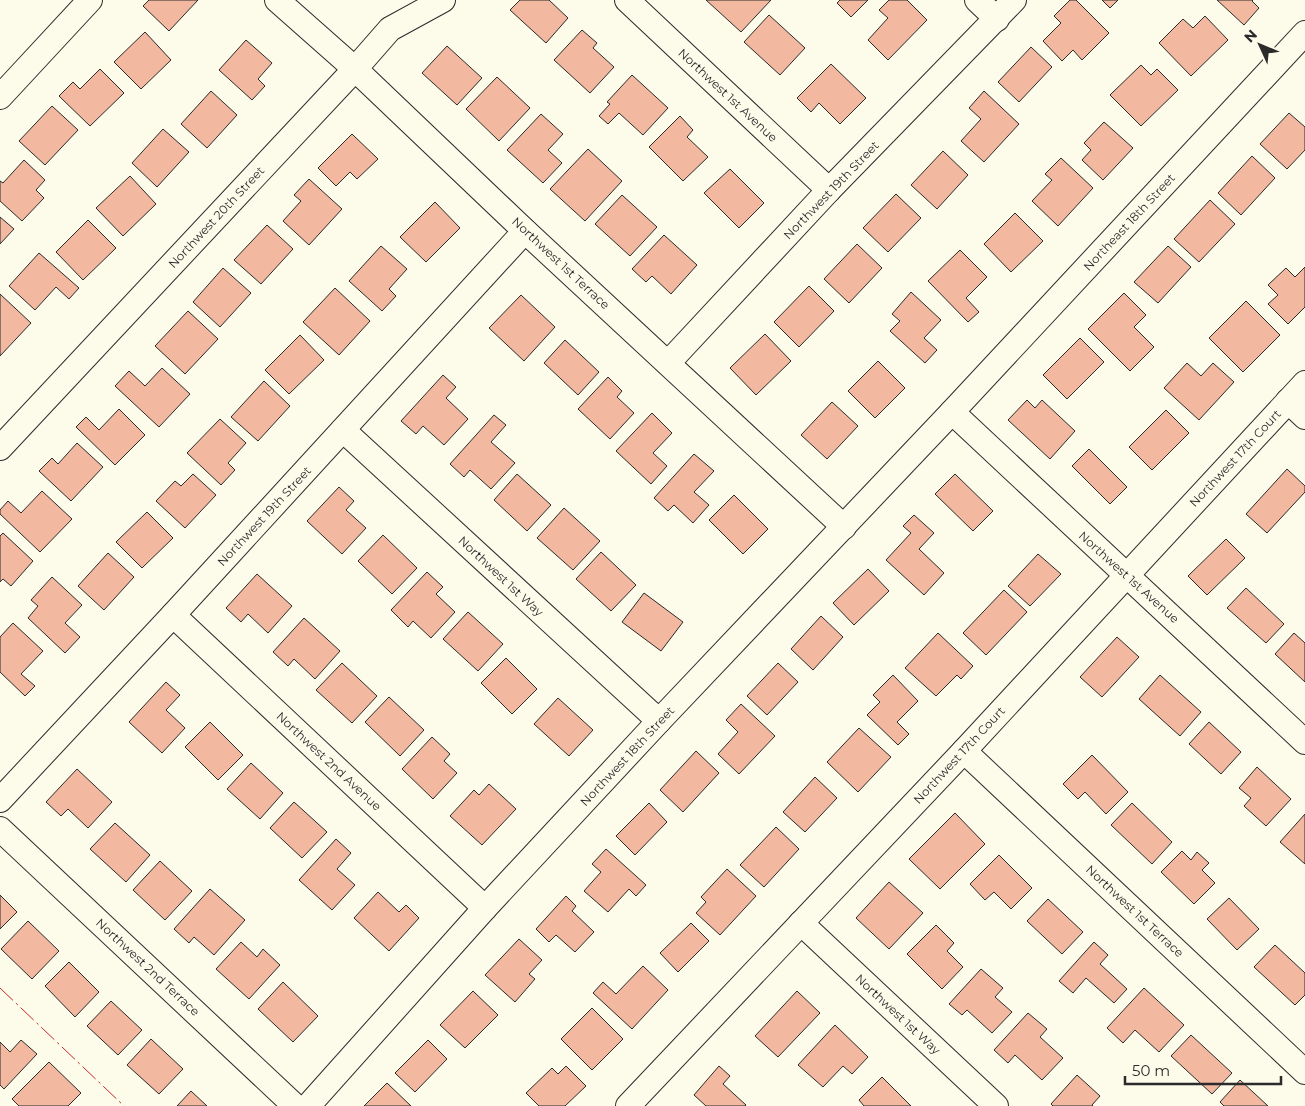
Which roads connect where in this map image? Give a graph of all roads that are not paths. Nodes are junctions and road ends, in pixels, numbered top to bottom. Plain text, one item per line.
1 (90, 0) edge
2 (277, 0) edge
3 (443, 0) edge
4 (627, 0) edge
5 (977, 0) edge
6 (1014, 0) edge
7 (997, 19) junction
8 (1305, 33) edge
9 (355, 69) junction
10 (0, 97) edge
11 (829, 190) junction
12 (526, 231) junction
13 (668, 363) junction
14 (1305, 383) edge
15 (1288, 401) junction
16 (952, 412) junction
17 (1305, 417) edge
18 (343, 430) junction
19 (0, 448) edge
20 (844, 527) junction
21 (1127, 574) junction
22 (173, 615) junction
23 (659, 721) junction
24 (1305, 742) edge
25 (964, 751) junction
26 (0, 800) edge
27 (0, 829) edge
28 (485, 908) junction
29 (801, 922) junction
30 (1305, 1072) edge
31 (635, 1103) edge
32 (295, 1106) edge
33 (308, 1106) edge
34 (996, 1106) edge

1 - 10 street
2 - 9 street, Northwest 1st Terrace
3 - 9 street, Northwest 20th Street
4 - 11 street, Northwest 1st Avenue
5 - 7 street
6 - 7 street, Northwest 19th Street
7 - 11 street, Northwest 19th Street
8 - 16 street, Northeast 18th Street
9 - 12 street, Northwest 1st Terrace
9 - 19 street, Northwest 20th Street
11 - 13 street, Northwest 19th Street
12 - 13 street, Northwest 1st Terrace
12 - 18 street, Northwest 19th Street
13 - 20 street, Northwest 1st Terrace
14 - 15 street, Northwest 17th Court
15 - 17 street
15 - 21 street, Northwest 17th Court
16 - 20 street, Northwest 18th Street
16 - 21 street, Northwest 1st Avenue
18 - 22 street, Northwest 19th Street
18 - 23 street, Northwest 1st Way
20 - 23 street, Northwest 18th Street
21 - 24 street, Northwest 1st Avenue
21 - 25 street, Northwest 17th Court
22 - 26 street, Northwest 19th Street
22 - 28 street, Northwest 2nd Avenue
23 - 28 street, Northwest 18th Street
25 - 29 street, Northwest 17th Court
25 - 30 street, Northwest 1st Terrace
27 - 32 street, Northwest 2nd Terrace
28 - 33 street, Northwest 18th Street
29 - 31 street, Northwest 17th Court
29 - 34 street, Northwest 1st Way

